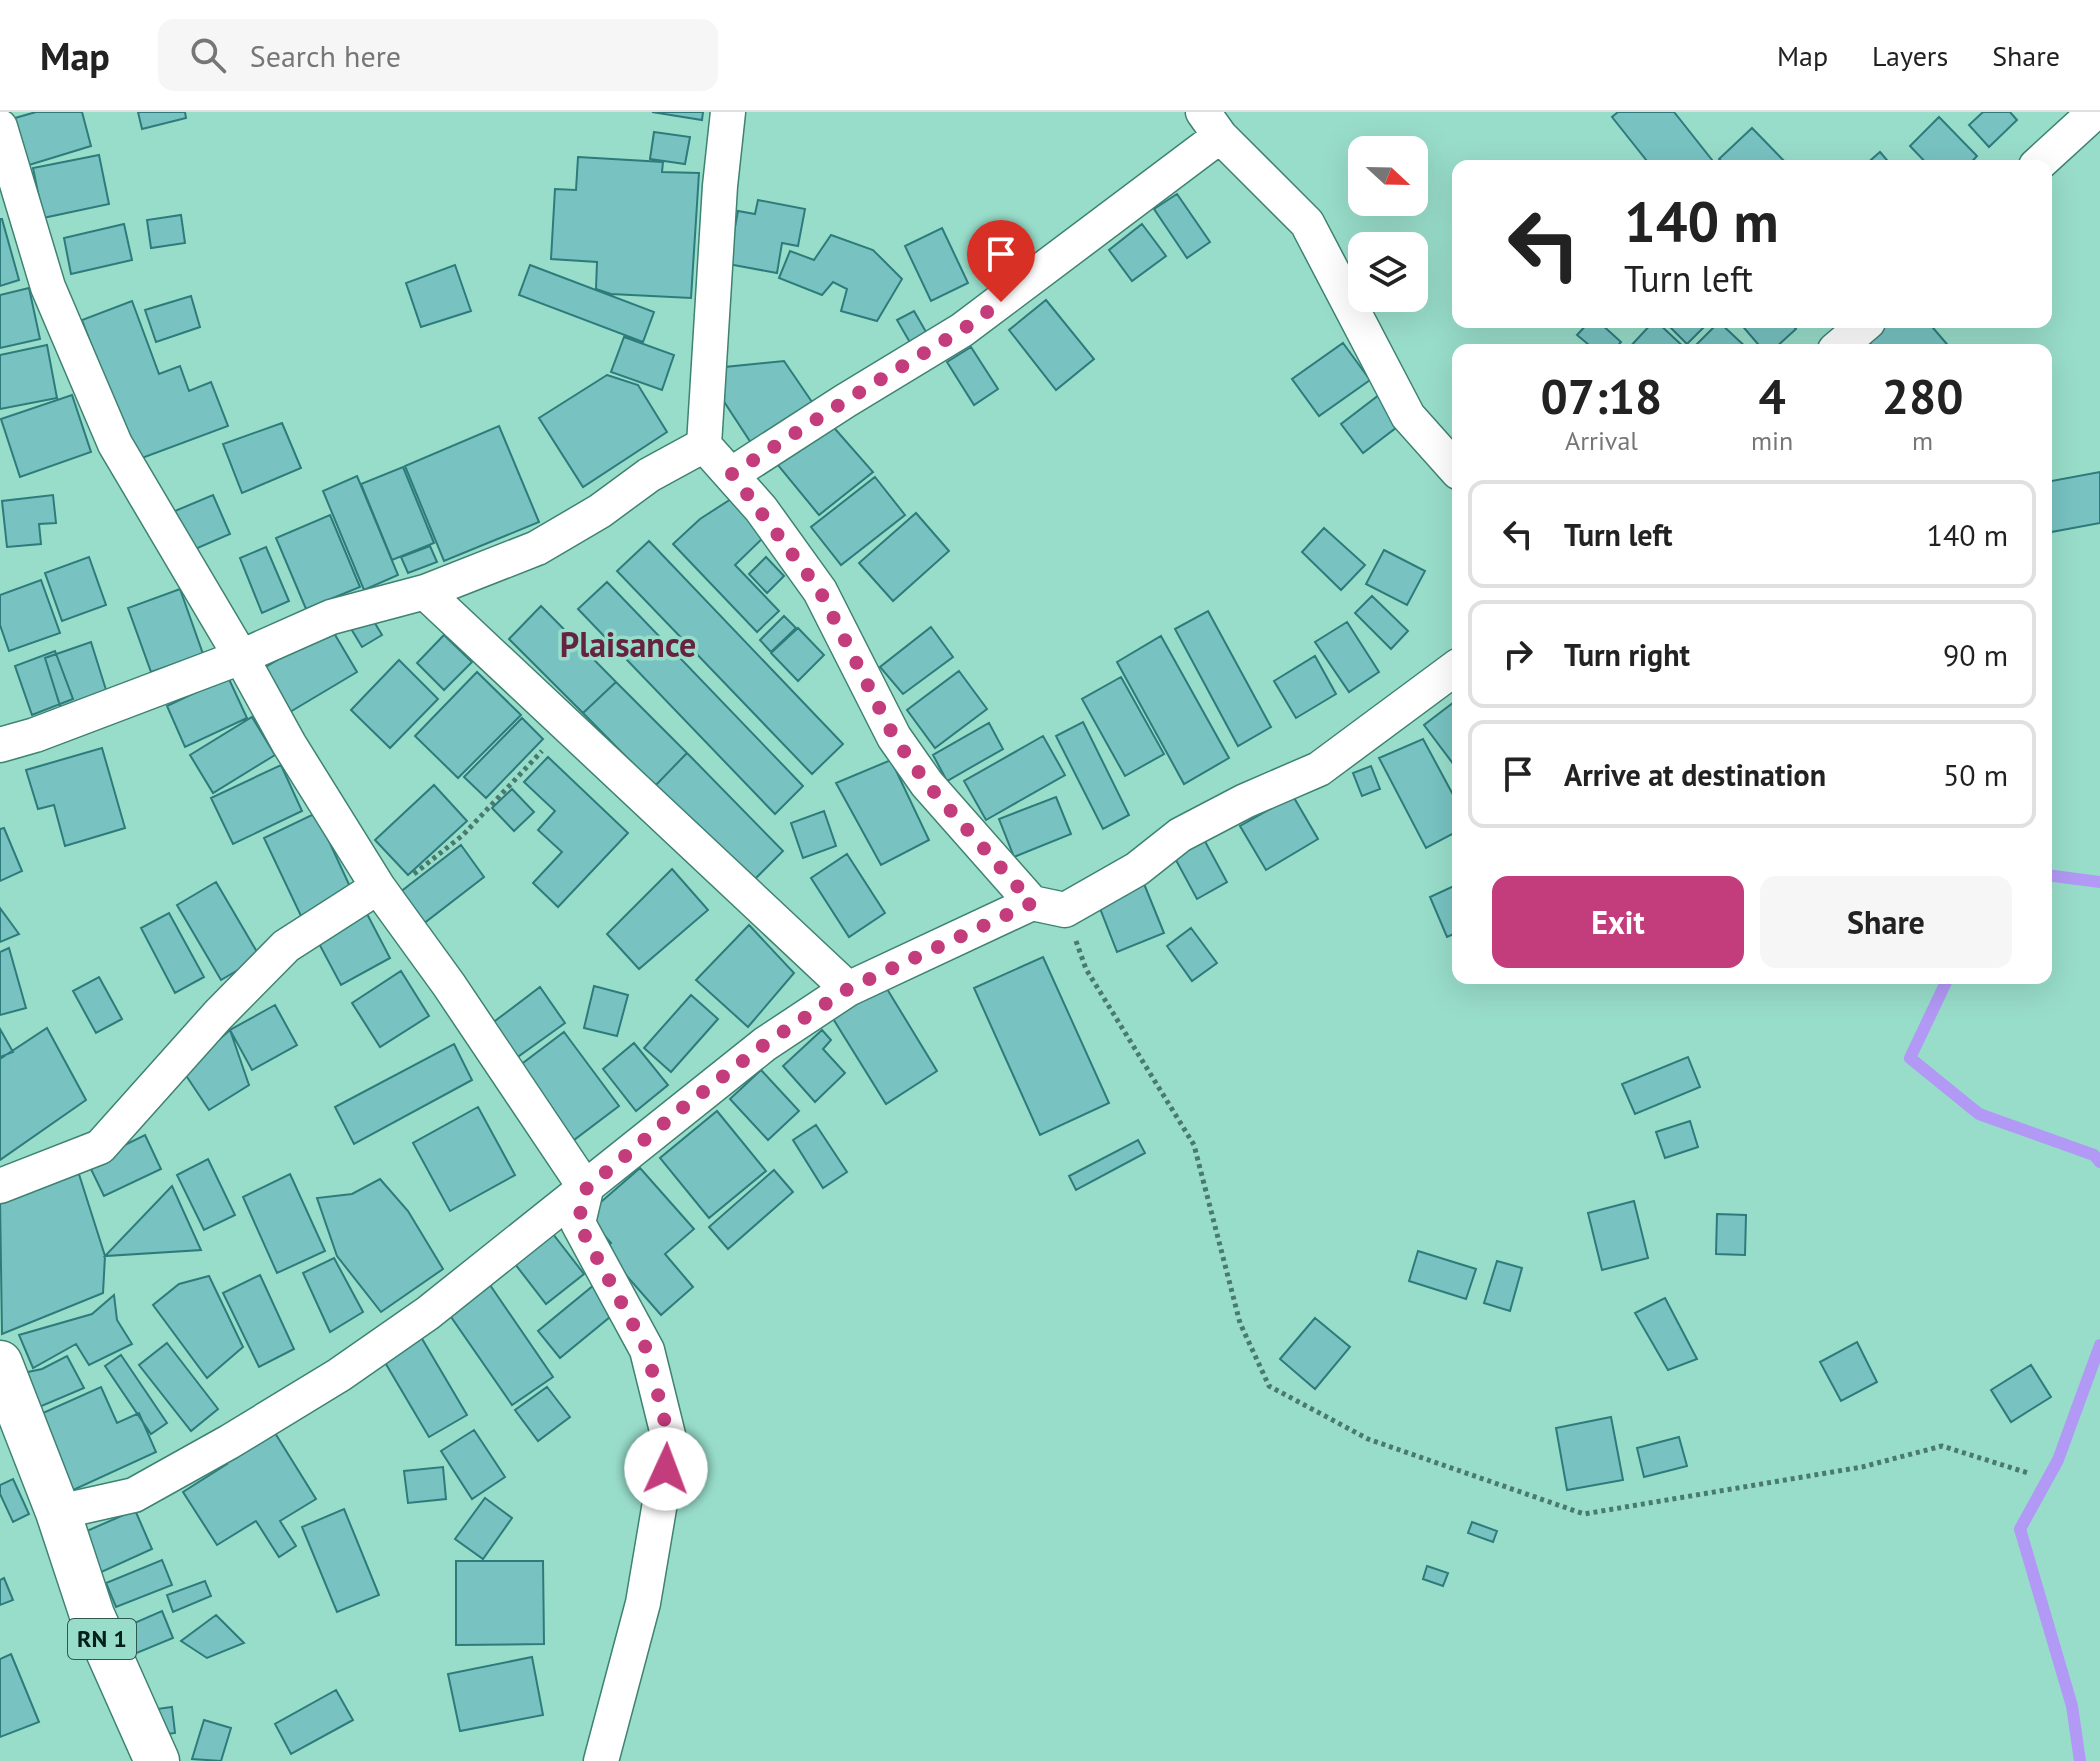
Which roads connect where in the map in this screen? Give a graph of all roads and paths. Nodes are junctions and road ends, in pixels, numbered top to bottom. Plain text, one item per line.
1 (728, 112) edge
2 (2095, 112) edge
3 (1212, 124) edge
4 (0, 127) edge
5 (2043, 160) edge
6 (1861, 328) edge
7 (1842, 344) edge
8 (704, 445) junction
9 (1452, 465) edge
10 (732, 474) junction
11 (425, 592) junction
12 (241, 657) junction
13 (1452, 670) edge
14 (566, 725) junction
15 (0, 745) edge
16 (382, 892) junction
17 (1032, 903) junction
18 (1065, 910) junction
19 (848, 989) junction
20 (0, 1186) edge
21 (586, 1189) junction
22 (0, 1363) edge
23 (2028, 1473) dead end
24 (58, 1512) junction
25 (157, 1761) edge
26 (601, 1761) edge

1 - 8 street
2 - 5 street
3 - 9 street
3 - 10 street
4 - 12 street
6 - 7 street
8 - 10 street
8 - 11 street
10 - 17 street
11 - 12 street
11 - 14 street
12 - 15 street
12 - 16 street
13 - 18 street
14 - 16 path
14 - 19 street
16 - 20 street
16 - 21 street
17 - 18 street
17 - 19 street
18 - 23 path
19 - 21 street
21 - 24 street
21 - 26 street
22 - 24 main road, RN 1
24 - 25 main road, RN 1

